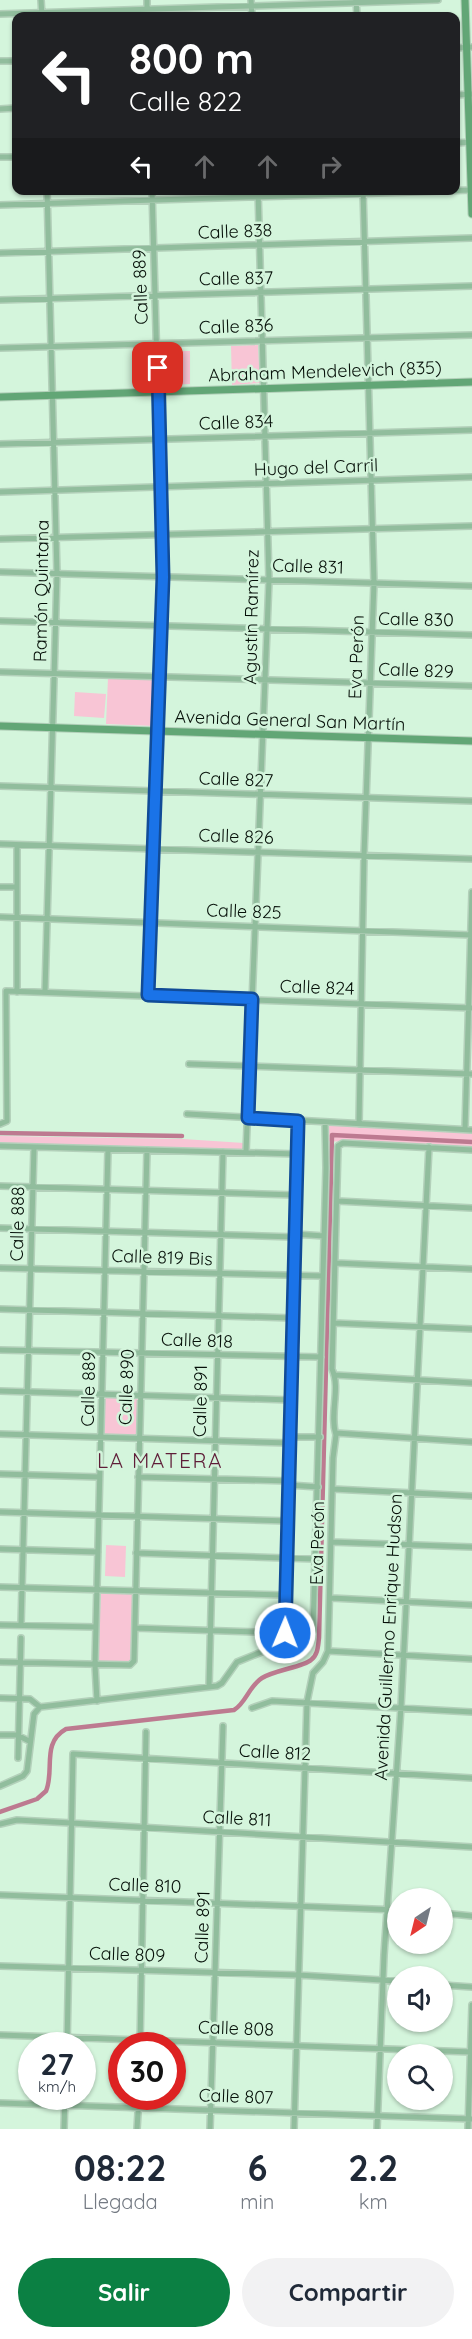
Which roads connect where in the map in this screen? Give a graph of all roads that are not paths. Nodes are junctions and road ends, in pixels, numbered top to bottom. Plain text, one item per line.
1 (147, 0) edge
2 (438, 0) edge
3 (465, 0) edge
4 (356, 1) edge
5 (251, 3) edge
6 (147, 9) junction
7 (94, 12) edge
8 (469, 48) edge
9 (470, 94) edge
10 (471, 142) edge
11 (472, 190) edge
12 (47, 195) edge
13 (152, 195) edge
14 (240, 195) edge
15 (258, 195) edge
16 (363, 195) edge
17 (152, 200) junction
18 (47, 203) junction
19 (0, 205) edge
20 (472, 214) edge
21 (472, 238) edge
22 (364, 242) junction
23 (259, 245) junction
24 (154, 249) junction
25 (49, 251) junction
26 (0, 253) edge
27 (472, 286) edge
28 (366, 289) junction
29 (261, 293) junction
30 (155, 295) junction
31 (51, 298) junction
32 (0, 300) edge
33 (472, 335) edge
34 (368, 338) junction
35 (261, 341) junction
36 (157, 344) junction
37 (52, 347) junction
38 (0, 348) edge
39 (472, 382) edge
40 (369, 385) junction
41 (264, 388) junction
42 (158, 392) junction
43 (53, 395) junction
44 (0, 397) edge
45 (472, 430) edge
46 (369, 433) junction
47 (265, 436) junction
48 (160, 439) junction
49 (54, 442) junction
50 (0, 444) edge
51 (472, 477) edge
52 (371, 480) junction
53 (266, 483) junction
54 (161, 486) junction
55 (57, 490) junction
56 (0, 492) edge
57 (472, 525) edge
58 (373, 529) junction
59 (267, 531) junction
60 (162, 535) junction
61 (57, 538) junction
62 (0, 539) edge
63 (0, 572) edge
64 (57, 574) junction
65 (163, 577) junction
66 (269, 580) junction
67 (374, 583) junction
68 (472, 586) edge
69 (0, 621) edge
70 (56, 622) junction
71 (161, 626) junction
72 (266, 629) junction
73 (372, 633) junction
74 (472, 635) edge
75 (0, 672) edge
76 (54, 674) junction
77 (160, 676) junction
78 (265, 680) junction
79 (370, 684) junction
80 (472, 686) edge
81 (0, 726) edge
82 (52, 727) junction
83 (157, 731) junction
84 (263, 734) junction
85 (368, 738) junction
86 (472, 741) edge
87 (0, 786) edge
88 (51, 787) junction
89 (155, 792) junction
90 (261, 794) junction
91 (366, 798) junction
92 (472, 801) edge
93 (0, 844) edge
94 (17, 846) junction
95 (48, 846) junction
96 (153, 849) junction
97 (259, 852) junction
98 (364, 855) junction
99 (472, 859) edge
100 (0, 887) edge
101 (15, 887) junction
102 (472, 892) edge
103 (0, 917) edge
104 (16, 917) junction
105 (46, 919) junction
106 (151, 924) junction
107 (255, 926) junction
108 (363, 930) junction
109 (471, 935) edge
110 (3, 991) edge
111 (17, 992) junction
112 (45, 992) junction
113 (148, 995) junction
114 (252, 999) junction
115 (363, 1004) junction
116 (470, 1008) edge
117 (0, 1027) edge
118 (7, 1027) junction
119 (189, 1064) dead end
120 (250, 1066) junction
121 (361, 1070) junction
122 (469, 1074) edge
123 (7, 1077) junction
124 (0, 1078) edge
125 (187, 1114) dead end
126 (248, 1118) junction
127 (298, 1121) junction
128 (325, 1122) junction
129 (0, 1124) edge
130 (358, 1124) junction
131 (469, 1130) edge
132 (0, 1146) edge
133 (34, 1147) junction
134 (429, 1148) junction
135 (108, 1149) junction
136 (147, 1150) junction
137 (472, 1150) edge
138 (223, 1152) junction
139 (246, 1152) junction
140 (297, 1154) junction
141 (0, 1186) edge
142 (33, 1187) junction
143 (108, 1190) junction
144 (147, 1191) junction
145 (221, 1193) junction
146 (296, 1195) junction
147 (337, 1201) junction
148 (426, 1206) junction
149 (472, 1208) edge
150 (0, 1228) edge
151 (32, 1228) junction
152 (107, 1230) junction
153 (145, 1232) junction
154 (219, 1233) junction
155 (295, 1236) junction
156 (324, 1236) junction
157 (336, 1263) junction
158 (423, 1266) junction
159 (0, 1268) edge
160 (31, 1269) junction
161 (472, 1269) edge
162 (105, 1271) junction
163 (145, 1272) junction
164 (218, 1274) junction
165 (323, 1276) junction
166 (295, 1277) junction
167 (0, 1309) edge
168 (29, 1310) junction
169 (104, 1312) junction
170 (143, 1313) junction
171 (218, 1315) junction
172 (292, 1318) junction
173 (334, 1323) junction
174 (419, 1326) junction
175 (472, 1329) edge
176 (0, 1350) edge
177 (28, 1350) junction
178 (104, 1352) junction
179 (141, 1353) junction
180 (216, 1356) junction
181 (293, 1357) junction
182 (321, 1357) junction
183 (335, 1375) junction
184 (416, 1380) junction
185 (472, 1383) edge
186 (0, 1391) edge
187 (26, 1392) junction
188 (103, 1393) junction
189 (141, 1394) junction
190 (216, 1396) junction
191 (291, 1400) junction
192 (336, 1433) junction
193 (0, 1434) edge
194 (26, 1435) junction
195 (102, 1436) junction
196 (139, 1437) junction
197 (320, 1437) junction
198 (413, 1439) junction
199 (215, 1440) junction
200 (290, 1440) junction
201 (472, 1442) edge
202 (0, 1474) edge
203 (25, 1474) junction
204 (99, 1477) junction
205 (138, 1477) junction
206 (213, 1480) junction
207 (289, 1483) junction
208 (318, 1487) junction
209 (333, 1489) junction
210 (411, 1493) junction
211 (472, 1496) edge
212 (0, 1512) edge
213 (24, 1512) junction
214 (99, 1514) junction
215 (138, 1515) junction
216 (213, 1517) junction
217 (289, 1521) junction
218 (331, 1542) junction
219 (409, 1544) junction
220 (472, 1547) edge
221 (0, 1550) edge
222 (23, 1550) junction
223 (98, 1552) junction
224 (136, 1553) junction
225 (212, 1555) junction
226 (287, 1557) junction
227 (316, 1559) junction
228 (0, 1587) edge
229 (22, 1588) junction
230 (97, 1589) junction
231 (135, 1590) junction
232 (210, 1593) junction
233 (285, 1595) junction
234 (331, 1598) junction
235 (406, 1602) junction
236 (472, 1605) edge
237 (0, 1625) edge
238 (21, 1625) junction
239 (96, 1627) junction
240 (135, 1628) junction
241 (210, 1630) junction
242 (285, 1633) junction
243 (21, 1638) dead end
244 (288, 1639) junction
245 (328, 1651) junction
246 (404, 1655) junction
247 (472, 1659) edge
248 (0, 1662) edge
249 (21, 1663) junction
250 (95, 1665) junction
251 (209, 1687) junction
252 (0, 1698) edge
253 (17, 1698) junction
254 (97, 1701) junction
255 (307, 1702) junction
256 (40, 1707) junction
257 (401, 1707) junction
258 (252, 1708) dead end
259 (472, 1712) edge
260 (223, 1726) dead end
261 (146, 1732) dead end
262 (0, 1735) edge
263 (16, 1735) junction
264 (29, 1741) junction
265 (146, 1757) junction
266 (18, 1758) dead end
267 (223, 1764) junction
268 (305, 1768) junction
269 (397, 1773) junction
270 (472, 1778) edge
271 (0, 1786) edge
272 (71, 1823) junction
273 (0, 1824) edge
274 (144, 1828) junction
275 (221, 1832) junction
276 (303, 1836) junction
277 (391, 1842) junction
278 (472, 1847) edge
279 (388, 1888) edge
280 (0, 1895) edge
281 (69, 1898) junction
282 (143, 1899) junction
283 (218, 1902) junction
284 (300, 1905) junction
285 (387, 1909) joint
286 (453, 1914) edge
287 (472, 1916) edge
288 (0, 1966) edge
289 (68, 1968) junction
290 (141, 1969) junction
291 (215, 1972) junction
292 (298, 1975) junction
293 (383, 1980) junction
294 (387, 1980) edge
295 (453, 1986) edge
296 (472, 1987) edge
297 (472, 2005) edge
298 (67, 2032) edge
299 (141, 2032) edge
300 (0, 2036) edge
301 (18, 2037) edge
302 (186, 2043) edge
303 (213, 2043) junction
304 (297, 2045) junction
305 (380, 2048) junction
306 (471, 2052) edge
307 (0, 2103) edge
308 (18, 2104) edge
309 (186, 2109) edge
310 (65, 2110) edge
311 (138, 2110) edge
312 (210, 2110) junction
313 (295, 2112) junction
314 (378, 2115) junction
315 (470, 2118) edge
316 (64, 2129) edge
317 (138, 2129) edge
318 (210, 2129) edge
319 (294, 2129) edge
320 (377, 2129) edge
321 (468, 2129) edge

1 - 6 street
2 - 4 street
3 - 8 street
4 - 5 street
5 - 6 street
6 - 7 street
8 - 9 street
9 - 10 street
10 - 11 street
11 - 20 street
12 - 18 street, Ramón Quintana
13 - 17 street, Calle 889
14 - 17 street
15 - 23 street, Agustín Ramírez
16 - 22 street, Eva Perón
17 - 18 street
17 - 24 street, Calle 889
18 - 19 street
18 - 25 street, Ramón Quintana
21 - 22 street, Calle 838
22 - 23 street, Calle 838
22 - 28 street, Eva Perón
23 - 24 street, Calle 838
23 - 29 street, Agustín Ramírez
24 - 25 street, Calle 838
24 - 30 street, Calle 889
25 - 26 street, Calle 838
25 - 31 street, Ramón Quintana
27 - 28 street, Calle 837
28 - 29 street, Calle 837
28 - 34 street, Eva Perón
29 - 30 street, Calle 837
29 - 35 street, Agustín Ramírez
30 - 31 street, Calle 837
30 - 36 street, Calle 889
31 - 32 street, Calle 837
31 - 37 street, Ramón Quintana
33 - 34 street, Calle 836
34 - 35 street, Calle 836
34 - 40 street, Eva Perón
35 - 36 street, Calle 836
35 - 41 street, Agustín Ramírez
36 - 37 street, Calle 836
36 - 42 street, Calle 889
37 - 38 street, Calle 836
37 - 43 street, Ramón Quintana
39 - 40 street, Abraham Mendelevich (835)
40 - 41 street, Abraham Mendelevich (835)
40 - 46 street, Eva Perón
41 - 42 street, Abraham Mendelevich (835)
41 - 47 street, Agustín Ramírez
42 - 43 street, Abraham Mendelevich (835)
42 - 48 street, Calle 889
43 - 44 street, Abraham Mendelevich (835)
43 - 49 street, Ramón Quintana
45 - 46 street, Calle 834
46 - 47 street, Calle 834
46 - 52 street, Eva Perón
47 - 48 street, Calle 834
47 - 53 street, Agustín Ramírez
48 - 49 street, Calle 834
48 - 54 street, Calle 889
49 - 50 street, Calle 834
49 - 55 street, Ramón Quintana
51 - 52 street, Hugo del Carril
52 - 53 street, Hugo del Carril
52 - 58 street, Eva Perón
53 - 54 street, Hugo del Carril
53 - 59 street, Agustín Ramírez
54 - 55 street, Hugo del Carril
54 - 60 street, Calle 889
55 - 56 street, Hugo del Carril
55 - 61 street, Ramón Quintana
57 - 58 street
58 - 59 street
58 - 67 street, Eva Perón
59 - 60 street
59 - 66 street, Agustín Ramírez
60 - 61 street
60 - 65 street, Calle 889
61 - 62 street
61 - 64 street, Ramón Quintana
63 - 64 street, Calle 831
64 - 65 street, Calle 831
64 - 70 street, Ramón Quintana
65 - 66 street, Calle 831
65 - 71 street, Calle 889
66 - 67 street, Calle 831
66 - 72 street, Agustín Ramírez
67 - 68 street, Calle 831
67 - 73 street, Eva Perón
69 - 70 street, Calle 830
70 - 71 street, Calle 830
70 - 76 street, Ramón Quintana
71 - 72 street, Calle 830
71 - 77 street, Calle 889
72 - 73 street, Calle 830
72 - 78 street, Agustín Ramírez
73 - 74 street, Calle 830
73 - 79 street, Eva Perón
75 - 76 street, Calle 829
76 - 77 street, Calle 829
76 - 82 street, Ramón Quintana
77 - 78 street, Calle 829
77 - 83 street, Calle 889
78 - 79 street, Calle 829
78 - 84 street, Agustín Ramírez
79 - 80 street, Calle 829
79 - 85 street, Eva Perón
81 - 82 street, Avenida General San Martín
82 - 83 street, Avenida General San Martín
82 - 88 street, Ramón Quintana
83 - 84 street, Avenida General San Martín
83 - 89 street, Calle 889
84 - 85 street, Avenida General San Martín
84 - 90 street, Agustín Ramírez
85 - 86 street, Avenida General San Martín
85 - 91 street, Eva Perón
87 - 88 street, Calle 827
88 - 89 street, Calle 827
88 - 95 street, Ramón Quintana
89 - 90 street, Calle 827
89 - 96 street, Calle 889
90 - 91 street, Calle 827
90 - 97 street, Agustín Ramírez
91 - 92 street, Calle 827
91 - 98 street, Eva Perón
93 - 94 street, Calle 826
94 - 95 street, Calle 826
94 - 101 street
95 - 96 street, Calle 826
95 - 105 street, Ramón Quintana
96 - 97 street, Calle 826
96 - 106 street, Calle 889
97 - 98 street, Calle 826
97 - 107 street, Agustín Ramírez
98 - 99 street, Calle 826
98 - 108 street, Eva Perón
100 - 101 street
101 - 104 street
102 - 109 street
103 - 104 street, Calle 825
104 - 105 street, Calle 825
104 - 111 street
105 - 106 street, Calle 825
105 - 112 street, Ramón Quintana
106 - 107 street, Calle 825
106 - 113 street, Calle 889
107 - 108 street, Calle 825
107 - 114 street, Agustín Ramírez
108 - 109 street, Calle 825
108 - 115 street, Eva Perón
109 - 116 street
110 - 111 street, Calle 824
110 - 118 street
111 - 112 street, Calle 824
112 - 113 street, Calle 824
113 - 114 street, Calle 824
114 - 115 street, Calle 824
114 - 120 street, Agustín Ramírez
115 - 116 street, Calle 824
115 - 121 street, Eva Perón
116 - 122 street
117 - 118 street
118 - 123 street
119 - 120 street
120 - 121 street
120 - 126 street, Agustín Ramírez
121 - 122 street
121 - 130 street, Eva Perón
122 - 131 street
123 - 124 street
123 - 129 street
125 - 126 street
126 - 127 street
126 - 139 street, Agustín Ramírez
127 - 128 street
127 - 140 street
128 - 130 street
128 - 156 street
130 - 131 street
132 - 133 street
133 - 135 street
133 - 142 street, Calle 888
134 - 137 street
134 - 147 street, Eva Perón
134 - 148 street, Avenida Guillermo Enrique Hudson
135 - 136 street
135 - 143 street, Calle 889
136 - 138 street
136 - 144 street, Calle 890
138 - 139 street
138 - 145 street, Calle 891
139 - 140 street
140 - 146 street
141 - 142 street
142 - 143 street
142 - 151 street, Calle 888
143 - 144 street
143 - 152 street, Calle 889
144 - 145 street
144 - 153 street, Calle 890
145 - 146 street
145 - 154 street, Calle 891
146 - 155 street
147 - 148 street
147 - 157 street, Eva Perón
148 - 149 street
148 - 158 street, Avenida Guillermo Enrique Hudson
150 - 151 street
151 - 152 street
151 - 160 street, Calle 888
152 - 153 street
152 - 162 street, Calle 889
153 - 154 street
153 - 163 street, Calle 890
154 - 155 street
154 - 164 street, Calle 891
155 - 156 street
155 - 166 street
156 - 165 street
157 - 158 street
157 - 173 street, Eva Perón
158 - 161 street
158 - 174 street, Avenida Guillermo Enrique Hudson
159 - 160 street, Calle 819 Bis
160 - 162 street, Calle 819 Bis
160 - 168 street, Calle 888
162 - 163 street, Calle 819 Bis
162 - 169 street, Calle 889
163 - 164 street, Calle 819 Bis
163 - 170 street, Calle 890
164 - 166 street, Calle 819 Bis
164 - 171 street, Calle 891
165 - 166 street, Calle 819 Bis
165 - 182 street
166 - 172 street
167 - 168 street
168 - 169 street
168 - 177 street, Calle 888
169 - 170 street
169 - 178 street, Calle 889
170 - 171 street
170 - 179 street, Calle 890
171 - 172 street
171 - 180 street, Calle 891
172 - 181 street
173 - 174 street
173 - 183 street, Eva Perón
174 - 175 street
174 - 184 street, Avenida Guillermo Enrique Hudson
176 - 177 street, Calle 818
177 - 178 street, Calle 818
177 - 187 street, Calle 888
178 - 179 street, Calle 818
178 - 188 street, Calle 889
179 - 180 street, Calle 818
179 - 189 street, Calle 890
180 - 181 street, Calle 818
180 - 190 street, Calle 891
181 - 182 street, Calle 818
181 - 191 street
182 - 197 street
183 - 184 street
183 - 192 street, Eva Perón
184 - 185 street
184 - 198 street, Avenida Guillermo Enrique Hudson
186 - 187 street
187 - 188 street
187 - 194 street, Calle 888
188 - 189 street
188 - 195 street, Calle 889
189 - 190 street
189 - 196 street, Calle 890
190 - 191 street
190 - 199 street, Calle 891
191 - 200 street
192 - 198 street
192 - 209 street, Eva Perón
193 - 194 street
194 - 195 street
194 - 203 street, Calle 888
195 - 196 street
195 - 204 street, Calle 889
196 - 199 street
196 - 205 street, Calle 890
197 - 200 street
197 - 208 street
198 - 201 street
198 - 210 street, Avenida Guillermo Enrique Hudson
199 - 200 street
199 - 206 street, Calle 891
200 - 207 street
202 - 203 street
203 - 204 street
203 - 213 street, Calle 888
204 - 214 street, Calle 889
205 - 206 street
205 - 215 street, Calle 890
206 - 207 street
206 - 216 street, Calle 891
207 - 208 street
207 - 217 street
208 - 227 street
209 - 210 street
209 - 218 street, Eva Perón
210 - 211 street
210 - 219 street, Avenida Guillermo Enrique Hudson
212 - 213 street
213 - 214 street
213 - 222 street, Calle 888
214 - 215 street
214 - 223 street, Calle 889
215 - 216 street
215 - 224 street, Calle 890
216 - 217 street
216 - 225 street, Calle 891
217 - 226 street
218 - 219 street
218 - 234 street, Eva Perón
219 - 220 street
219 - 235 street, Avenida Guillermo Enrique Hudson
221 - 222 street
222 - 223 street
222 - 229 street, Calle 888
223 - 230 street, Calle 889
224 - 225 street
224 - 231 street, Calle 890
225 - 226 street
225 - 232 street, Calle 891
226 - 227 street
226 - 233 street
227 - 244 street
228 - 229 street
229 - 230 street
229 - 238 street, Calle 888
230 - 231 street
230 - 239 street, Calle 889
231 - 232 street
231 - 240 street, Calle 890
232 - 233 street
232 - 241 street, Calle 891
233 - 242 street
234 - 235 street
234 - 245 street, Eva Perón
235 - 236 street
235 - 246 street, Avenida Guillermo Enrique Hudson
237 - 238 street
238 - 239 street
239 - 250 street, Calle 889
240 - 241 street
240 - 250 street, Calle 890
241 - 242 street
241 - 251 street, Calle 891
242 - 244 street
243 - 249 street
244 - 251 street
245 - 246 street
245 - 255 street
246 - 247 street
246 - 257 street, Avenida Guillermo Enrique Hudson
248 - 249 street
249 - 250 street
249 - 253 street
250 - 254 street, Calle 889
251 - 254 street
252 - 253 street
253 - 256 street
253 - 263 street
254 - 256 street
255 - 257 street
255 - 258 street
255 - 268 street
256 - 264 street
257 - 259 street
257 - 269 street, Avenida Guillermo Enrique Hudson
260 - 267 street, Calle 891
261 - 265 street
262 - 263 street
263 - 264 street
263 - 266 street
264 - 271 street
265 - 267 street, Calle 812
265 - 272 street, Calle 812
265 - 274 street
267 - 268 street, Calle 812
267 - 275 street, Calle 891
268 - 269 street, Calle 812
268 - 276 street
269 - 270 street, Calle 812
269 - 277 street, Avenida Guillermo Enrique Hudson
272 - 273 street, Calle 811
272 - 274 street, Calle 811
272 - 281 street
274 - 275 street, Calle 811
274 - 282 street
275 - 276 street, Calle 811
275 - 283 street, Calle 891
276 - 277 street, Calle 811
276 - 284 street
277 - 278 street, Calle 811
277 - 279 street, Avenida Guillermo Enrique Hudson
280 - 281 street, Calle 810
281 - 282 street, Calle 810
281 - 289 street
282 - 283 street, Calle 810
282 - 290 street
283 - 284 street, Calle 810
283 - 291 street, Calle 891
284 - 285 street, Calle 810
284 - 292 street
285 - 293 street, Avenida Guillermo Enrique Hudson
286 - 287 street
288 - 289 street, Calle 809
289 - 290 street, Calle 809
289 - 298 street
290 - 291 street, Calle 809
290 - 299 street
291 - 292 street, Calle 809
291 - 303 street, Calle 891
292 - 293 street, Calle 809
292 - 304 street
293 - 294 street, Calle 809
293 - 305 street, Avenida Guillermo Enrique Hudson
295 - 296 street
297 - 306 street
300 - 301 street, Calle 808
302 - 303 street, Calle 808
303 - 304 street, Calle 808
303 - 312 street, Calle 891
304 - 305 street, Calle 808
304 - 313 street
305 - 306 street, Calle 808
305 - 314 street, Avenida Guillermo Enrique Hudson
306 - 315 street
307 - 308 street, Calle 807
309 - 312 street, Calle 807
310 - 316 street
311 - 317 street
312 - 313 street, Calle 807
312 - 318 street, Calle 891
313 - 314 street, Calle 807
313 - 319 street
314 - 315 street, Calle 807
314 - 320 street, Avenida Guillermo Enrique Hudson
315 - 321 street

